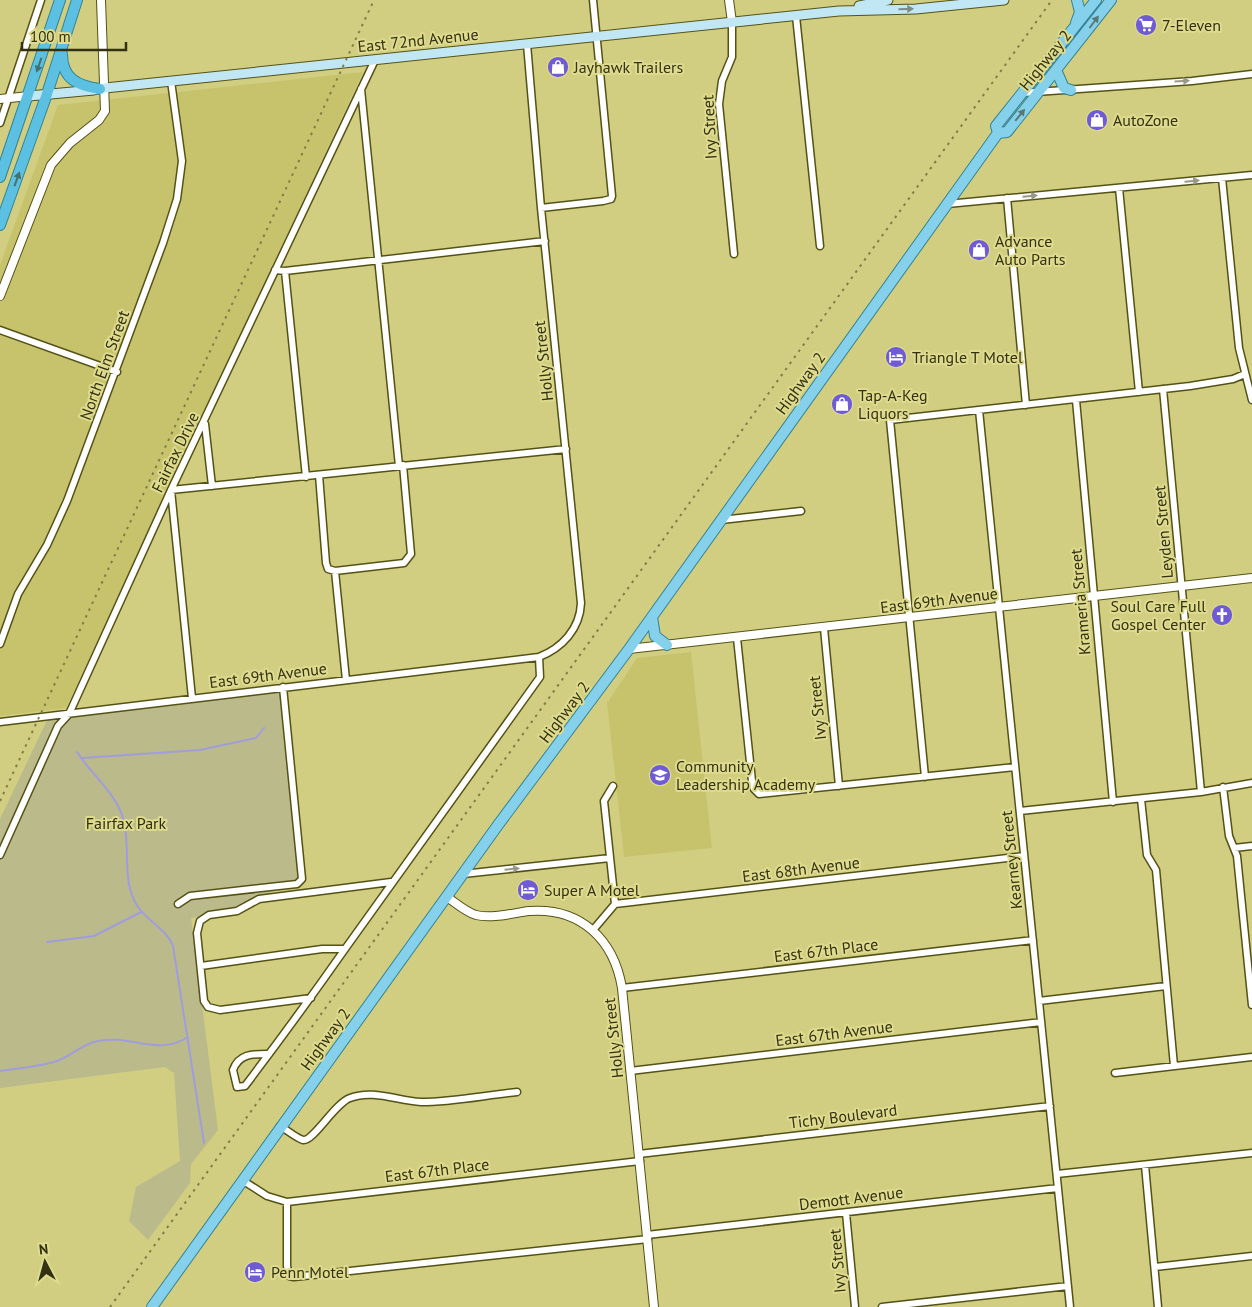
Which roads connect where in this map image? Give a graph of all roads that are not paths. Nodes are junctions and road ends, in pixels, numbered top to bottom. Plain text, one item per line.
1 (41, 0) edge
2 (60, 0) edge
3 (77, 0) edge
4 (101, 0) edge
5 (593, 0) edge
6 (729, 0) edge
7 (888, 0) edge
8 (1004, 0) edge
9 (1077, 0) edge
10 (1096, 0) edge
11 (1111, 0) edge
12 (839, 11) junction
13 (796, 16) junction
14 (732, 22) junction
15 (1074, 29) junction
16 (596, 37) junction
17 (527, 44) junction
18 (62, 49) junction
19 (375, 60) junction
20 (1056, 70) junction
21 (1252, 74) edge
22 (171, 81) junction
23 (102, 89) junction
24 (361, 89) junction
25 (1071, 90) junction
26 (1038, 92) junction
27 (1022, 93) junction
28 (47, 94) junction
29 (28, 96) junction
30 (9, 98) junction
31 (0, 99) edge
32 (0, 123) edge
33 (998, 133) junction
34 (1252, 175) edge
35 (0, 177) edge
36 (1222, 178) junction
37 (1119, 188) junction
38 (1007, 198) junction
39 (947, 204) junction
40 (541, 208) junction
41 (0, 225) edge
42 (545, 241) junction
43 (820, 246) dead end
44 (734, 254) dead end
45 (378, 261) junction
46 (275, 270) junction
47 (285, 271) junction
48 (0, 296) edge
49 (0, 330) edge
50 (117, 372) junction
51 (1245, 374) junction
52 (1163, 389) junction
53 (1139, 392) junction
54 (1076, 400) junction
55 (1252, 400) edge
56 (1026, 406) junction
57 (979, 410) junction
58 (205, 422) junction
59 (566, 449) junction
60 (401, 465) junction
61 (319, 475) junction
62 (306, 477) junction
63 (212, 486) junction
64 (171, 490) junction
65 (801, 511) dead end
66 (721, 520) junction
67 (335, 571) junction
68 (1252, 578) edge
69 (1182, 586) junction
70 (1094, 596) junction
71 (999, 607) junction
72 (652, 616) junction
73 (908, 618) junction
74 (824, 628) junction
75 (737, 638) junction
76 (0, 644) edge
77 (667, 645) junction
78 (629, 649) junction
79 (540, 657) junction
80 (346, 680) junction
81 (283, 687) junction
82 (192, 698) junction
83 (69, 714) junction
84 (0, 722) edge
85 (1016, 767) junction
86 (925, 777) junction
87 (1252, 783) edge
88 (613, 786) dead end
89 (839, 786) junction
90 (1223, 787) junction
91 (1201, 792) junction
92 (1141, 798) junction
93 (1113, 802) junction
94 (1020, 812) junction
95 (1252, 846) edge
96 (1234, 848) junction
97 (0, 854) edge
98 (1024, 856) junction
99 (610, 858) junction
100 (463, 874) junction
101 (392, 882) junction
102 (447, 897) junction
103 (178, 904) dead end
104 (615, 904) junction
105 (593, 930) junction
106 (1033, 940) junction
107 (345, 949) junction
108 (201, 966) junction
109 (1166, 986) junction
110 (622, 988) junction
111 (1252, 996) edge
112 (311, 998) junction
113 (1039, 1002) junction
114 (1252, 1005) edge
115 (1041, 1022) junction
116 (269, 1054) junction
117 (1252, 1057) edge
118 (1174, 1066) junction
119 (630, 1071) junction
120 (1114, 1073) dead end
121 (516, 1092) dead end
122 (1050, 1106) junction
123 (280, 1126) junction
124 (1252, 1153) edge
125 (639, 1157) junction
126 (1145, 1165) junction
127 (1057, 1174) junction
128 (242, 1180) junction
129 (1058, 1188) junction
130 (287, 1202) junction
131 (846, 1213) junction
132 (647, 1237) junction
133 (1252, 1256) edge
134 (1155, 1267) junction
135 (1068, 1286) junction
136 (152, 1307) edge
137 (654, 1307) edge
138 (855, 1307) edge
139 (882, 1307) edge
140 (1070, 1307) edge
141 (1158, 1307) edge

1 - 30 street
2 -> 29 highway
3 - 18 highway
4 - 23 street
5 - 16 street
6 - 14 street, Ivy Street
7 - 12 main road, East 72nd Avenue
12 -> 8 main road, East 72nd Avenue
9 - 15 main road
10 - 15 main road, Highway 2
20 -> 11 main road, Highway 2
12 - 13 main road, East 72nd Avenue
13 - 14 main road, East 72nd Avenue
13 - 43 street
14 - 16 main road, East 72nd Avenue
14 - 44 street, Ivy Street
15 - 27 main road, Highway 2
16 - 17 main road, East 72nd Avenue
16 - 40 street
17 - 19 main road, East 72nd Avenue
17 - 40 street, Holly Street
18 - 23 highway
18 - 28 highway
19 - 22 main road, East 72nd Avenue
19 - 24 street, Fairfax Drive
20 - 25 main road
20 - 26 main road, Highway 2
25 -> 21 street
22 - 23 main road, East 72nd Avenue
22 - 50 street, North Elm Street
23 - 28 main road, East 72nd Avenue
23 - 48 street
24 - 45 street
24 - 46 street, Fairfax Drive
25 - 26 street
26 - 27 street
33 -> 26 main road, Highway 2
27 - 33 main road, Highway 2
28 - 29 main road, East 72nd Avenue
41 -> 28 highway
29 - 30 street, East 72nd Avenue
29 - 35 highway
30 - 31 street, East 72nd Avenue
30 - 32 street
33 - 39 main road, Highway 2
34 - 36 street
37 -> 36 street
36 - 51 street
38 -> 37 street
37 - 53 street
38 - 39 street
38 - 56 street
39 - 66 main road, Highway 2
40 - 42 street, Holly Street
42 - 45 street
42 - 59 street, Holly Street
45 - 47 street
45 - 60 street
46 - 47 street
46 - 58 street, Fairfax Drive
47 - 62 street
49 - 50 street
50 - 76 street, North Elm Street
51 - 52 street
51 - 55 street
52 - 53 street
52 - 69 street, Leyden Street
53 - 54 street
54 - 56 street
54 - 70 street, Krameria Street
56 - 57 street
57 - 71 street, Kearney Street
57 - 73 street
58 - 63 street
58 - 64 street, Fairfax Drive
59 - 60 street
59 - 79 street, Holly Street
60 - 61 street
60 - 67 street
61 - 62 street
61 - 67 street
62 - 63 street
63 - 64 street
64 - 82 street
64 - 83 street, Fairfax Drive
65 - 66 street
66 - 72 main road, Highway 2
67 - 80 street
68 - 69 street, East 69th Avenue
69 - 70 street, East 69th Avenue
69 - 91 street, Leyden Street
70 - 71 street, East 69th Avenue
70 - 93 street, Krameria Street
71 - 73 street, East 69th Avenue
71 - 85 street, Kearney Street
72 - 77 main road
72 - 78 main road, Highway 2
73 - 74 street, East 69th Avenue
73 - 86 street
74 - 75 street, East 69th Avenue
74 - 89 street, Ivy Street
75 - 77 street, East 69th Avenue
75 - 89 street
77 - 78 street, East 69th Avenue
78 - 100 main road, Highway 2
79 - 80 street, East 69th Avenue
79 - 101 street
80 - 81 street, East 69th Avenue
81 - 82 street, East 69th Avenue
81 - 103 street
82 - 83 street, East 69th Avenue
83 - 84 street, East 69th Avenue
83 - 97 street, Fairfax Drive
85 - 86 street
85 - 94 street, Kearney Street
86 - 89 street
87 - 90 street
88 - 99 street
90 - 91 street
90 - 96 street
91 - 92 street
92 - 93 street
92 - 109 street
93 - 94 street
94 - 98 street, Kearney Street
95 - 96 street
96 - 111 street
98 - 104 street, East 68th Avenue
98 - 106 street, Kearney Street
100 -> 99 street
99 - 104 street
100 - 102 main road, Highway 2
101 - 107 street
101 - 108 street
102 - 105 street, Holly Street
102 - 123 main road, Highway 2
104 - 105 street
105 - 110 street, Holly Street
106 - 110 street, East 67th Place
106 - 113 street, Kearney Street
107 - 108 street
107 - 112 street
108 - 112 street
109 - 113 street
109 - 118 street
110 - 119 street, Holly Street
111 - 114 street
112 - 116 street
113 - 115 street, Kearney Street
115 - 119 street, East 67th Avenue
115 - 122 street, Kearney Street
116 - 116 street
117 - 118 street
118 - 120 street
119 - 125 street, Holly Street
121 - 123 street
122 - 125 street, Tichy Boulevard
122 - 127 street, Kearney Street
123 - 128 main road, Highway 2
124 - 126 street
125 - 130 street, East 67th Place
125 - 132 street, Holly Street
126 - 127 street
126 - 134 street
127 - 129 street, Kearney Street
128 - 130 street, East 67th Place
128 - 136 main road, Highway 2
129 - 131 street, Demott Avenue
129 - 135 street, Kearney Street
130 - 132 street
131 - 132 street, Demott Avenue
131 - 138 street, Ivy Street
132 - 137 street, Holly Street
133 - 134 street
134 - 141 street
135 - 139 street
135 - 140 street, Kearney Street

